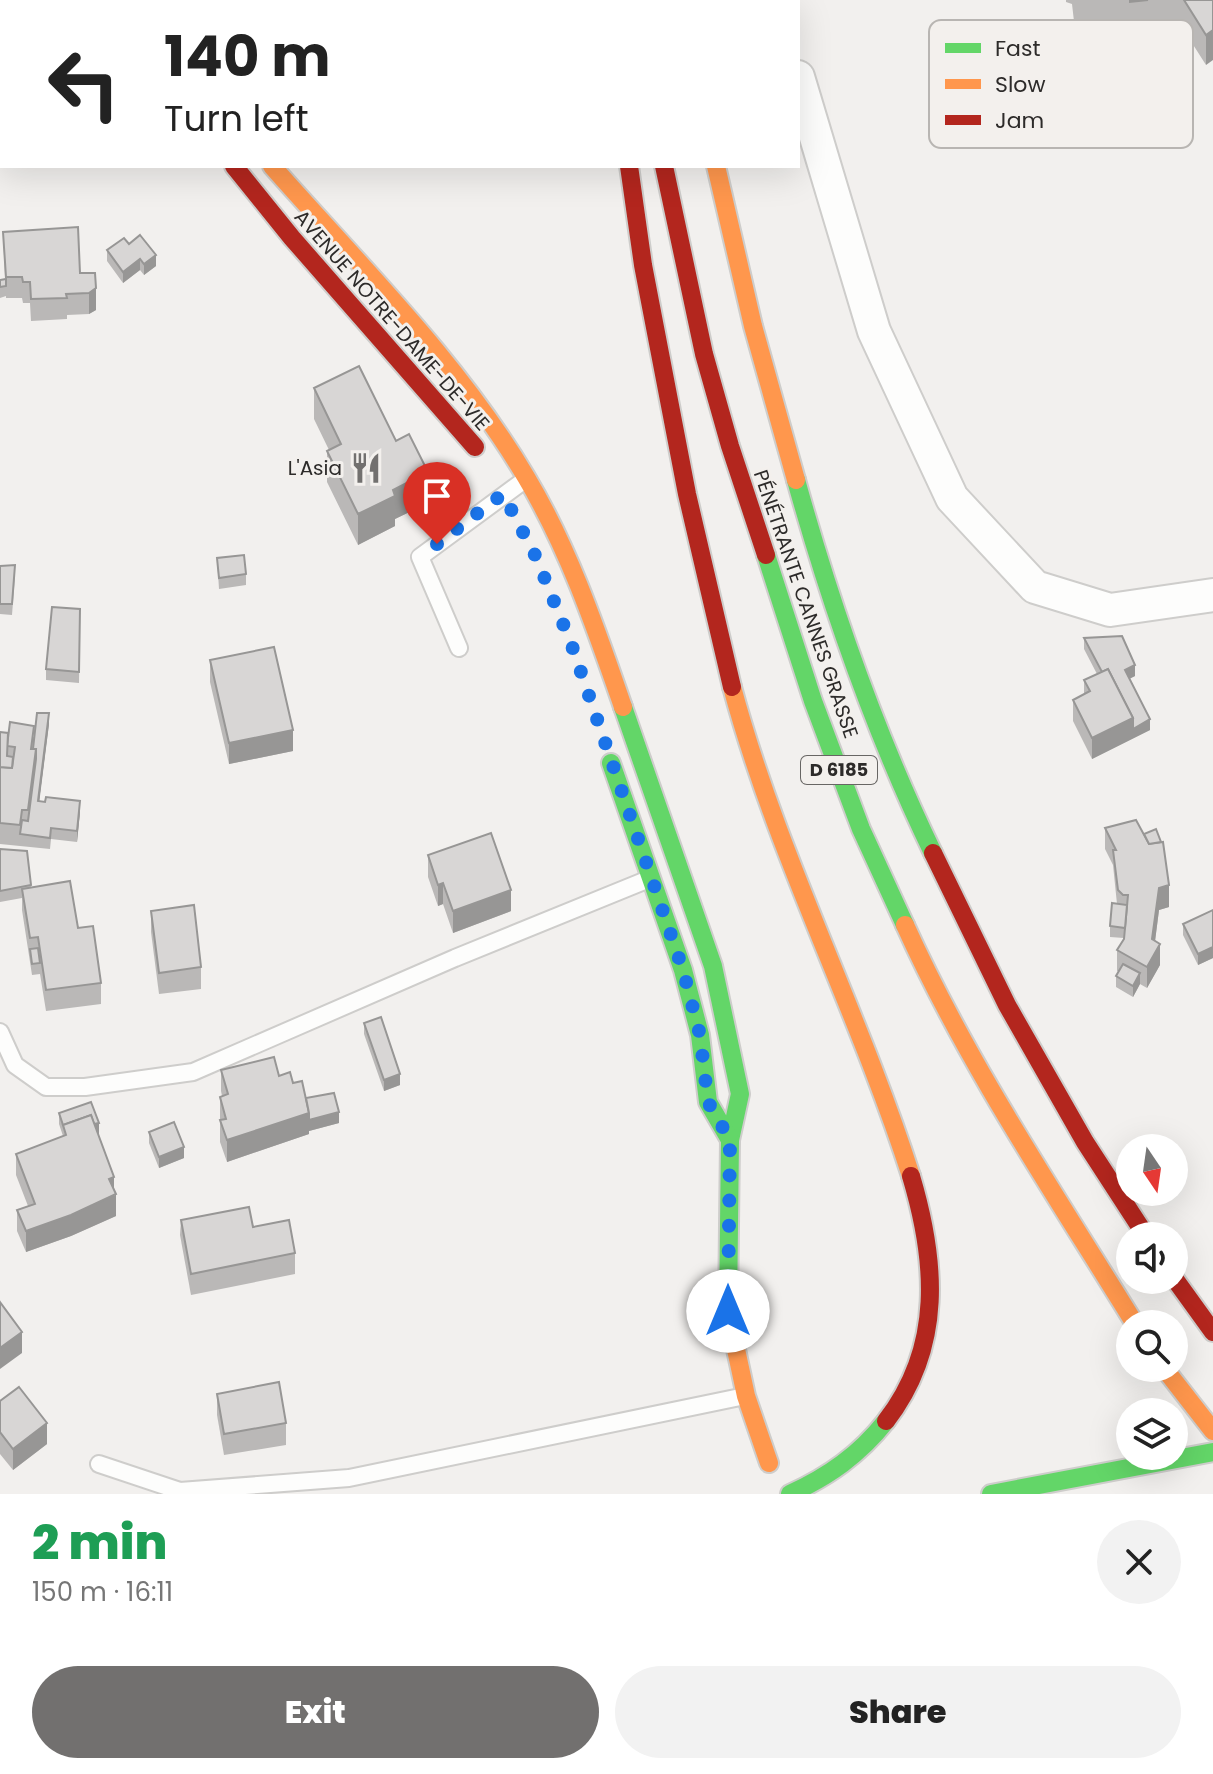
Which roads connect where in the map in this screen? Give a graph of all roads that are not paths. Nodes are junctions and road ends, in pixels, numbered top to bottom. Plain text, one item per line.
1 (800, 84) edge
2 (235, 168) edge
3 (274, 168) edge
4 (629, 168) edge
5 (664, 168) edge
6 (716, 168) edge
7 (481, 458) dead end
8 (527, 478) junction
9 (1213, 595) edge
10 (459, 648) dead end
11 (606, 748) dead end
12 (680, 867) junction
13 (650, 878) junction
14 (0, 1032) edge
15 (730, 1140) junction
16 (1137, 1222) edge
17 (1186, 1294) edge
18 (1126, 1310) edge
19 (1213, 1332) edge
20 (1175, 1382) edge
21 (746, 1396) junction
22 (1213, 1431) edge
23 (1213, 1452) edge
24 (769, 1463) dead end
25 (99, 1464) dead end
26 (790, 1494) edge
27 (991, 1494) edge

1 - 9 street
2 - 7 main road, AVENUE NOTRE-DAME-DE-VIE
3 - 8 main road, AVENUE NOTRE-DAME-DE-VIE
4 - 26 main road
5 - 18 main road, PÉNÉTRANTE CANNES GRASSE / D 6185
6 - 16 main road, PÉNÉTRANTE CANNES GRASSE / D 6185
8 - 10 lane
8 - 12 main road, AVENUE NOTRE-DAME-DE-VIE
11 - 13 main road
12 - 13 lane
12 - 15 main road, AVENUE NOTRE-DAME-DE-VIE
13 - 14 lane
13 - 15 main road
15 - 21 main road, AVENUE NOTRE-DAME-DE-VIE
17 - 19 main road
20 - 22 main road
21 - 24 main road, AVENUE NOTRE-DAME-DE-VIE
21 - 25 lane
23 - 27 main road

